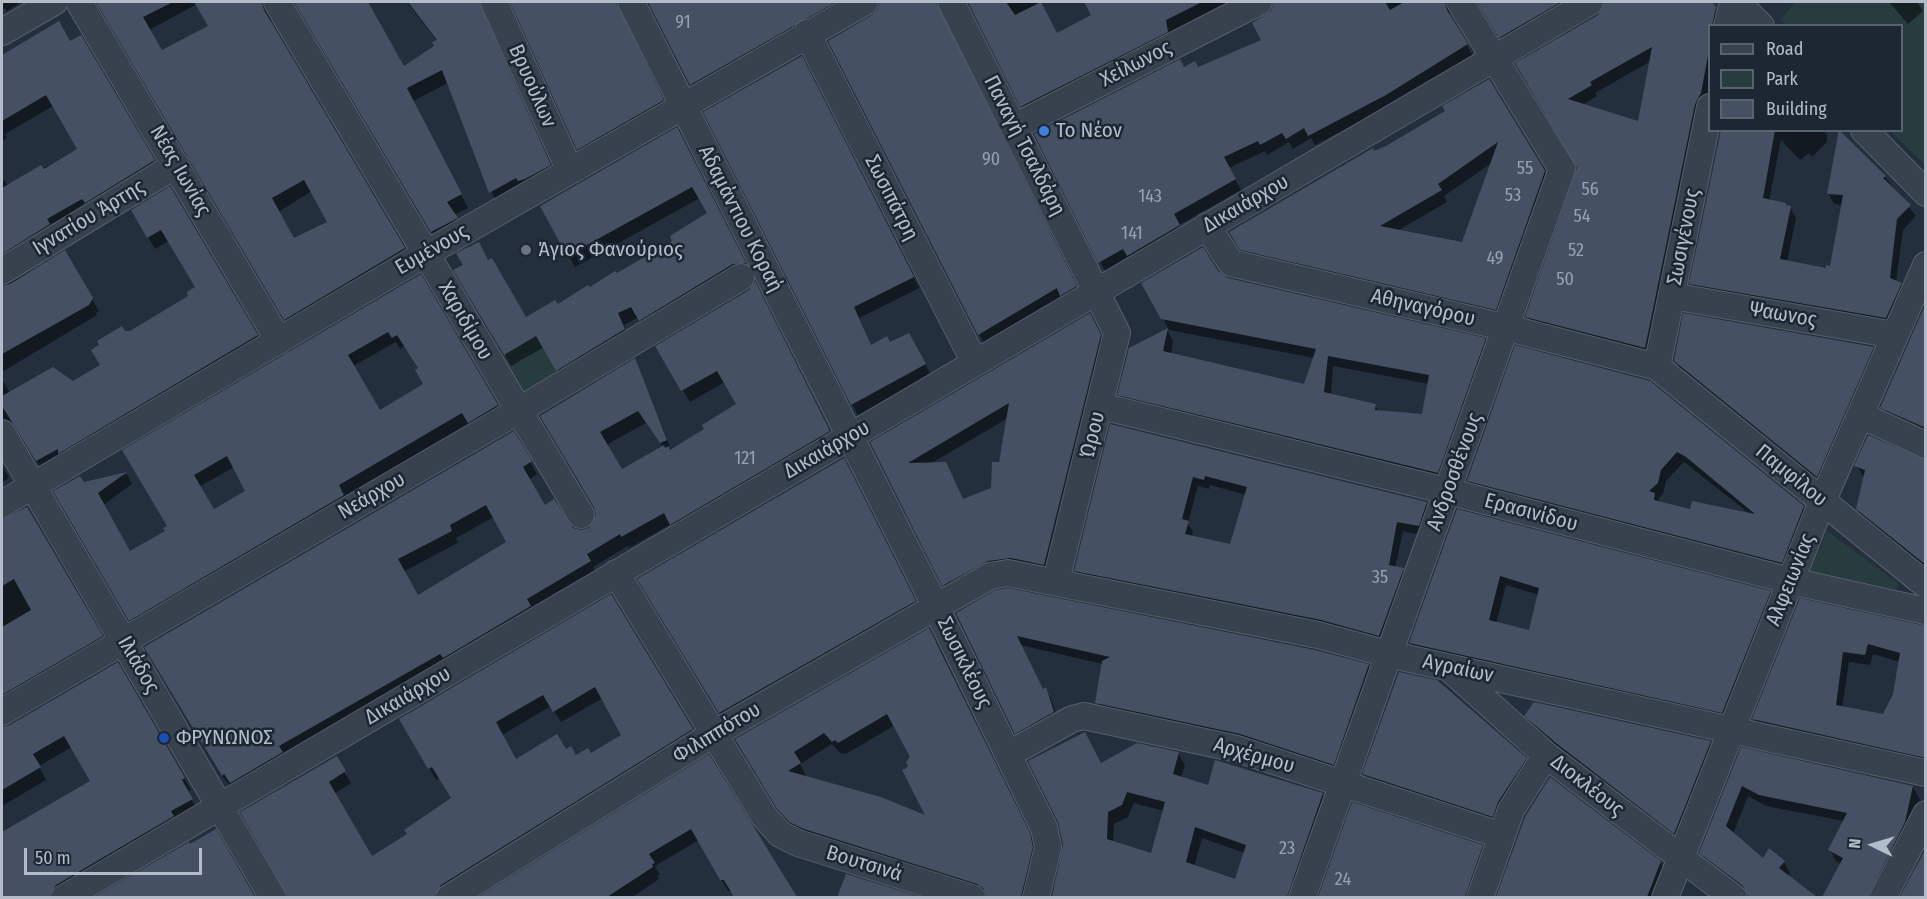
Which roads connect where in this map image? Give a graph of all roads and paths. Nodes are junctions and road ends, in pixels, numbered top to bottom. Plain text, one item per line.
1 (54, 2) edge
2 (80, 2) edge
3 (277, 2) edge
4 (494, 2) edge
5 (631, 2) edge
6 (865, 2) edge
7 (951, 2) edge
8 (1259, 2) edge
9 (1460, 2) edge
10 (1590, 2) edge
11 (1735, 2) edge
12 (1728, 24) edge
13 (1759, 24) edge
14 (2, 32) edge
15 (807, 33) junction
16 (1494, 58) junction
17 (682, 105) junction
18 (1708, 117) edge
19 (1014, 127) junction
20 (1866, 132) edge
21 (176, 165) junction
22 (570, 171) junction
23 (1926, 193) edge
24 (1207, 226) junction
25 (426, 254) junction
26 (1926, 266) edge
27 (2, 271) edge
28 (741, 277) dead end
29 (1097, 291) junction
30 (1672, 296) junction
31 (1508, 328) junction
32 (1894, 334) junction
33 (279, 341) junction
34 (975, 363) junction
35 (1657, 367) junction
36 (1101, 406) junction
37 (518, 411) junction
38 (1860, 415) junction
39 (2, 433) edge
40 (849, 437) junction
41 (1926, 446) edge
42 (32, 486) junction
43 (1447, 491) junction
44 (1822, 502) junction
45 (2, 504) edge
46 (581, 515) dead end
47 (616, 573) junction
48 (990, 576) joint
49 (1056, 581) junction
50 (1791, 581) junction
51 (1926, 585) edge
52 (936, 607) junction
53 (1926, 610) edge
54 (124, 640) junction
55 (1388, 654) junction
56 (1448, 666) junction
57 (2, 712) edge
58 (1730, 728) junction
59 (715, 733) junction
60 (1009, 754) junction
61 (1546, 755) junction
62 (1926, 773) edge
63 (1343, 784) junction
64 (220, 806) junction
65 (1926, 814) edge
66 (1500, 835) junction
67 (1680, 857) junction
68 (64, 897) edge
69 (273, 897) edge
70 (449, 897) edge
71 (972, 897) edge
72 (1036, 897) edge
73 (1302, 897) edge
74 (1480, 897) edge
75 (1665, 897) edge
76 (1734, 897) edge
77 (1882, 897) edge

1 - 14 street
2 - 21 street, Νέας Ιωνίας
3 - 25 street, Χαριδίμου
4 - 22 street, Βρυούλων
5 - 17 street, Αδαμάντιου Κοραή
6 - 15 street, Ευμένους
7 - 19 street, Παναγή Τσαλδάρη
8 - 19 street, Χείλωνος
9 - 16 street
10 - 16 street, Δικαιάρχου
11 - 12 street
11 - 13 street
15 - 17 street, Ευμένους
15 - 34 street, Σωσιπάτρη
16 - 24 street, Δικαιάρχου
16 - 31 street, Ανδροσθένους
17 - 22 street, Ευμένους
17 - 40 street, Αδαμάντιου Κοραή
18 - 30 street, Σωσιγένους
19 - 29 street, Παναγή Τσαλδάρη
20 - 23 street
21 - 27 street, Ιγνατίου Άρτης
21 - 33 street, Νέας Ιωνίας
22 - 25 street, Ευμένους
24 - 29 street, Δικαιάρχου
24 - 31 street, Αθηναγόρου
25 - 33 street, Ευμένους
25 - 37 street, Χαριδίμου
26 - 32 street, Αλφειωνίας
28 - 37 street, Νεάρχου
29 - 34 street, Δικαιάρχου
29 - 36 street, Ώρου
30 - 32 street, Ψαωνος
30 - 35 street, Σωσιγένους
31 - 35 street, Αθηναγόρου
31 - 43 street, Ανδροσθένους
32 - 38 street, Αλφειωνίας
33 - 42 street, Ευμένους
34 - 40 street, Δικαιάρχου
35 - 44 street, Παμφίλου
36 - 43 street, Ερασινίδου
36 - 49 street, Ώρου
37 - 46 street, Χαριδίμου
37 - 54 street, Νεάρχου
38 - 41 street
38 - 44 street, Αλφειωνίας
39 - 42 street, Ιλιάδος
40 - 47 street, Δικαιάρχου
40 - 52 street, Σωσικλέους
42 - 45 street, Ευμένους
42 - 54 street, Ιλιάδος
43 - 50 street, Ερασινίδου
43 - 55 street, Ανδροσθένους
44 - 50 street, Αλφειωνίας
44 - 51 street, Παμφίλου
47 - 59 street
47 - 64 street, Δικαιάρχου
48 - 49 street, Αγραίων
48 - 52 street, Φιλιππότου
49 - 55 street, Αγραίων
50 - 53 street, Ερασινίδου
50 - 58 street, Αλφειωνίας
52 - 59 street, Φιλιππότου
52 - 60 street, Σωσικλέους
54 - 57 street, Νεάρχου
54 - 64 street, Ιλιάδος
55 - 56 street, Αγραίων
55 - 63 street, Ανδροσθένους
56 - 58 street, Αγραίων
56 - 61 street, Διοκλέους
58 - 62 street, Αγραίων
58 - 67 street, Αλφειωνίας
59 - 70 street, Φιλιππότου
59 - 71 street, Βουτσινά
60 - 63 street, Αρχέρμου
60 - 72 street, Σωσικλέους
61 - 66 street
61 - 67 street, Διοκλέους
63 - 66 street, Αρχέρμου
63 - 73 street, Ανδροσθένους
64 - 68 street, Δικαιάρχου
64 - 69 street, Ιλιάδος
65 - 77 street
66 - 74 street
67 - 75 street, Αλφειωνίας
67 - 76 street, Διοκλέους

